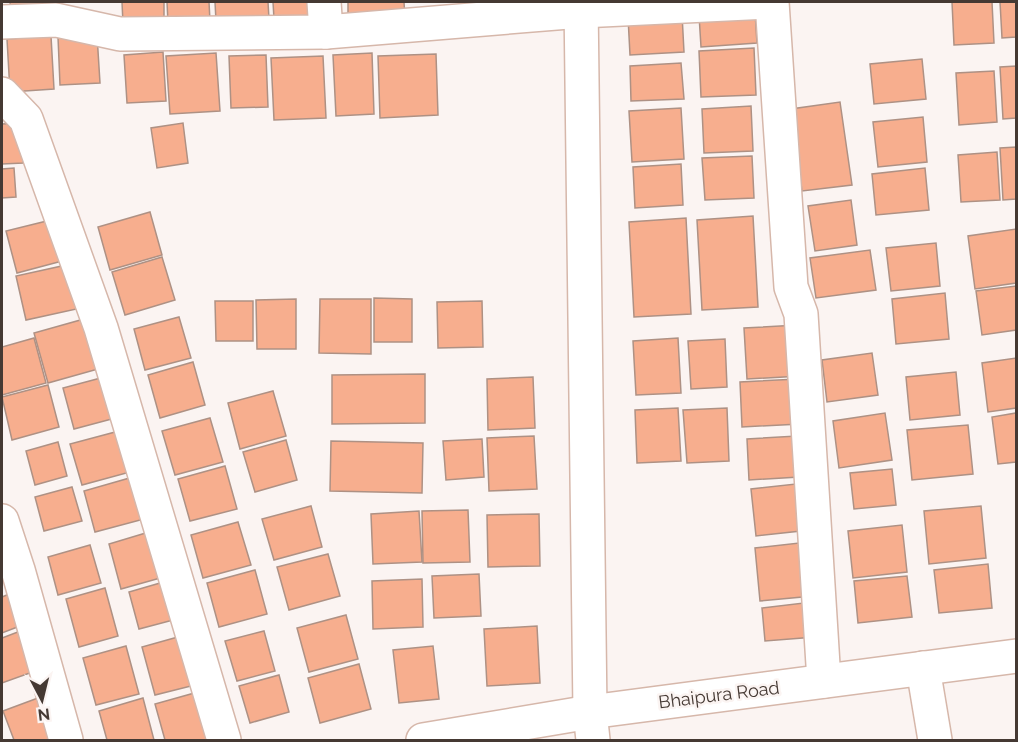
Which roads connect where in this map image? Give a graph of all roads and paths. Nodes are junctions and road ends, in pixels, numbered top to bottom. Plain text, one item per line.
1 (770, 2) edge
2 (581, 6) edge
3 (325, 17) edge
4 (2, 22) edge
5 (2, 94) edge
6 (2, 521) edge
7 (1017, 656) edge
8 (923, 668) junction
9 (824, 681) junction
10 (591, 726) edge
11 (66, 741) edge
12 (224, 741) edge
13 (423, 741) edge
14 (935, 741) edge

1 - 2 street
1 - 9 street
2 - 3 street
2 - 10 street
3 - 4 street
5 - 12 street
6 - 11 street
7 - 8 street, Bhaipura Road
8 - 9 street, Bhaipura Road
8 - 14 street
9 - 10 street, Bhaipura Road
10 - 13 street, Bhaipura Road

